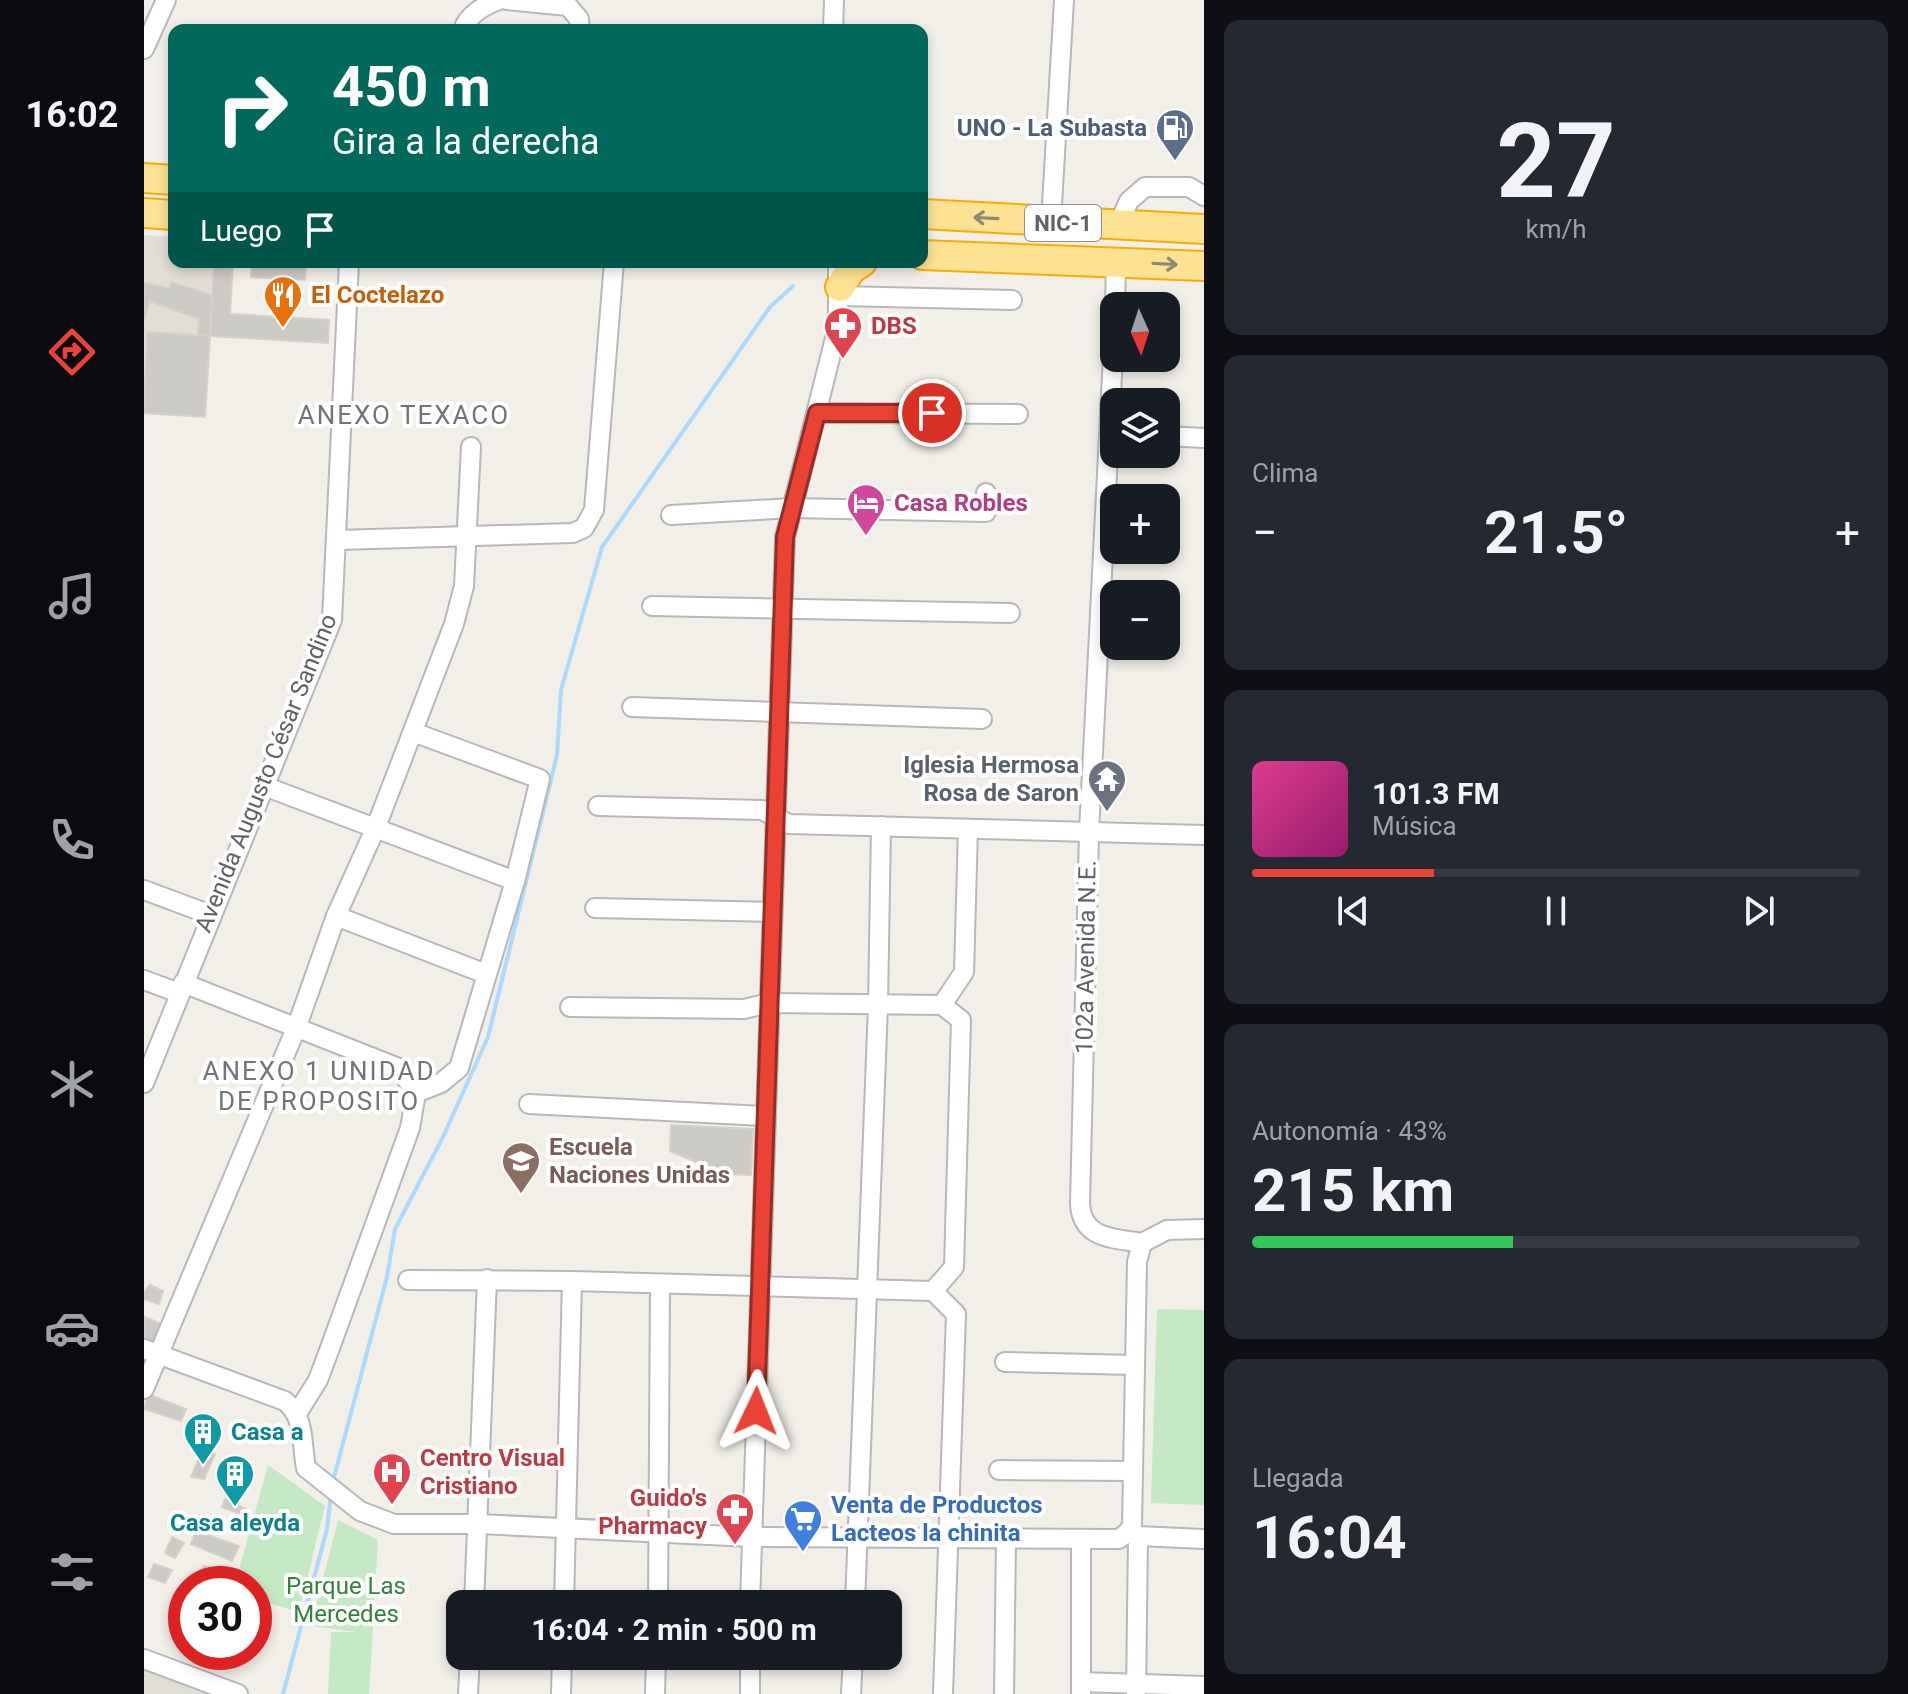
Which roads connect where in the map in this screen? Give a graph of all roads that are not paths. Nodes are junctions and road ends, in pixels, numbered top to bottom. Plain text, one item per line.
1 (166, 0) edge
2 (499, 0) edge
3 (507, 0) edge
4 (834, 0) edge
5 (1064, 0) edge
6 (465, 24) edge
7 (579, 24) edge
8 (833, 24) edge
9 (144, 49) edge
10 (144, 178) edge
11 (168, 180) edge
12 (1204, 196) edge
13 (144, 213) edge
14 (928, 214) edge
15 (168, 215) edge
16 (1051, 222) junction
17 (1118, 225) junction
18 (1204, 229) edge
19 (928, 255) edge
20 (1116, 261) junction
21 (1204, 266) edge
22 (349, 268) edge
23 (614, 268) edge
24 (839, 282) edge
25 (1115, 292) edge
26 (1012, 300) dead end
27 (817, 413) junction
28 (1018, 414) dead end
29 (1180, 437) edge
30 (1204, 438) edge
31 (471, 447) dead end
32 (1110, 468) edge
33 (986, 493) dead end
34 (792, 508) junction
35 (671, 515) dead end
36 (467, 537) junction
37 (338, 540) junction
38 (652, 606) dead end
39 (782, 608) junction
40 (1010, 613) dead end
41 (632, 707) dead end
42 (779, 712) junction
43 (982, 719) dead end
44 (413, 732) junction
45 (264, 786) junction
46 (598, 806) dead end
47 (775, 819) junction
48 (881, 826) junction
49 (376, 827) junction
50 (968, 829) junction
51 (1089, 832) junction
52 (1204, 835) edge
53 (515, 881) junction
54 (144, 890) edge
55 (595, 908) dead end
56 (772, 912) junction
57 (211, 915) junction
58 (336, 916) junction
59 (486, 974) junction
60 (144, 980) edge
61 (181, 988) junction
62 (769, 1003) junction
63 (878, 1005) junction
64 (942, 1005) junction
65 (570, 1007) dead end
66 (297, 1026) junction
67 (144, 1083) edge
68 (416, 1093) junction
69 (529, 1104) dead end
70 (764, 1116) junction
71 (1204, 1229) edge
72 (1142, 1243) junction
73 (487, 1279) junction
74 (408, 1280) dead end
75 (572, 1281) junction
76 (660, 1285) junction
77 (760, 1287) junction
78 (866, 1289) junction
79 (933, 1291) junction
80 (151, 1351) edge
81 (1005, 1362) dead end
82 (1135, 1365) junction
83 (144, 1389) edge
84 (298, 1412) junction
85 (999, 1470) dead end
86 (1133, 1471) junction
87 (479, 1524) junction
88 (567, 1530) junction
89 (661, 1532) junction
90 (1133, 1534) junction
91 (751, 1537) junction
92 (857, 1537) junction
93 (1006, 1539) junction
94 (1204, 1539) edge
95 (949, 1541) junction
96 (1081, 1541) junction
97 (475, 1590) edge
98 (565, 1590) edge
99 (659, 1590) edge
100 (750, 1590) edge
101 (855, 1590) edge
102 (144, 1659) edge
103 (469, 1670) edge
104 (562, 1670) edge
105 (656, 1670) edge
106 (750, 1670) edge
107 (852, 1670) edge
108 (1204, 1686) edge
109 (1081, 1688) edge
110 (1136, 1689) edge
111 (238, 1694) edge
112 (468, 1694) edge
113 (561, 1694) edge
114 (655, 1694) edge
115 (750, 1694) edge
116 (851, 1694) edge
117 (943, 1694) edge
118 (1004, 1694) edge

1 - 9 street
2 - 6 street
3 - 7 street
4 - 8 street
5 - 16 street
10 - 11 highway
12 - 17 street
13 - 15 highway
16 -> 14 highway, NIC-1
16 - 17 highway, NIC-1
17 - 18 highway, NIC-1
19 - 20 highway, NIC-1
20 -> 21 highway, NIC-1
20 - 25 street
22 - 37 street, Avenida Augusto César Sandino
23 - 36 street
24 - 26 street
24 - 27 street
27 - 28 street
27 - 34 street
29 - 30 street
31 - 36 street
32 - 51 street, 102a Avenida N.E.
33 - 34 street
34 - 35 street
34 - 39 street
36 - 37 street
36 - 44 street
37 - 45 street, Avenida Augusto César Sandino
38 - 39 street
39 - 40 street
39 - 42 street
41 - 42 street
42 - 43 street
42 - 47 street
44 - 49 street
44 - 53 street
45 - 49 street
45 - 57 street, Avenida Augusto César Sandino
46 - 47 street
47 - 48 street
47 - 56 street
48 - 50 street
48 - 63 street
49 - 53 street
49 - 58 street
50 - 51 street
50 - 64 street
51 - 52 street
51 - 72 street, 102a Avenida N.E.
53 - 59 street
54 - 57 street
55 - 56 street
56 - 62 street
57 - 61 street, Avenida Augusto César Sandino
58 - 59 street
58 - 66 street
59 - 68 street
60 - 61 street
61 - 66 street
61 - 67 street, Avenida Augusto César Sandino
62 - 63 street
62 - 65 street
62 - 70 street
63 - 64 street
63 - 78 street
64 - 79 street
66 - 68 street
66 - 80 street
68 - 84 street
69 - 70 street
70 - 77 street
71 - 72 street
72 - 82 street
73 - 74 street
73 - 75 street
73 - 87 street
75 - 76 street
75 - 88 street
76 - 77 street
76 - 89 street
77 - 78 street
77 - 91 street
78 - 79 street
78 - 92 street
79 - 95 street
80 - 83 street
80 - 84 street
81 - 82 street
82 - 86 street
84 - 87 street
85 - 86 street
86 - 90 street
87 - 88 street
87 - 97 street
88 - 89 street
88 - 98 street
89 - 91 street
89 - 99 street
90 - 94 street
90 - 96 street
90 - 110 street
91 - 92 street
91 - 100 street
92 - 95 street
92 - 101 street
93 - 95 street
93 - 96 street
93 - 118 street
95 - 117 street
96 - 109 street
102 - 111 street
103 - 112 street
104 - 113 street
105 - 114 street
106 - 115 street
107 - 116 street
108 - 110 street
109 - 110 street

